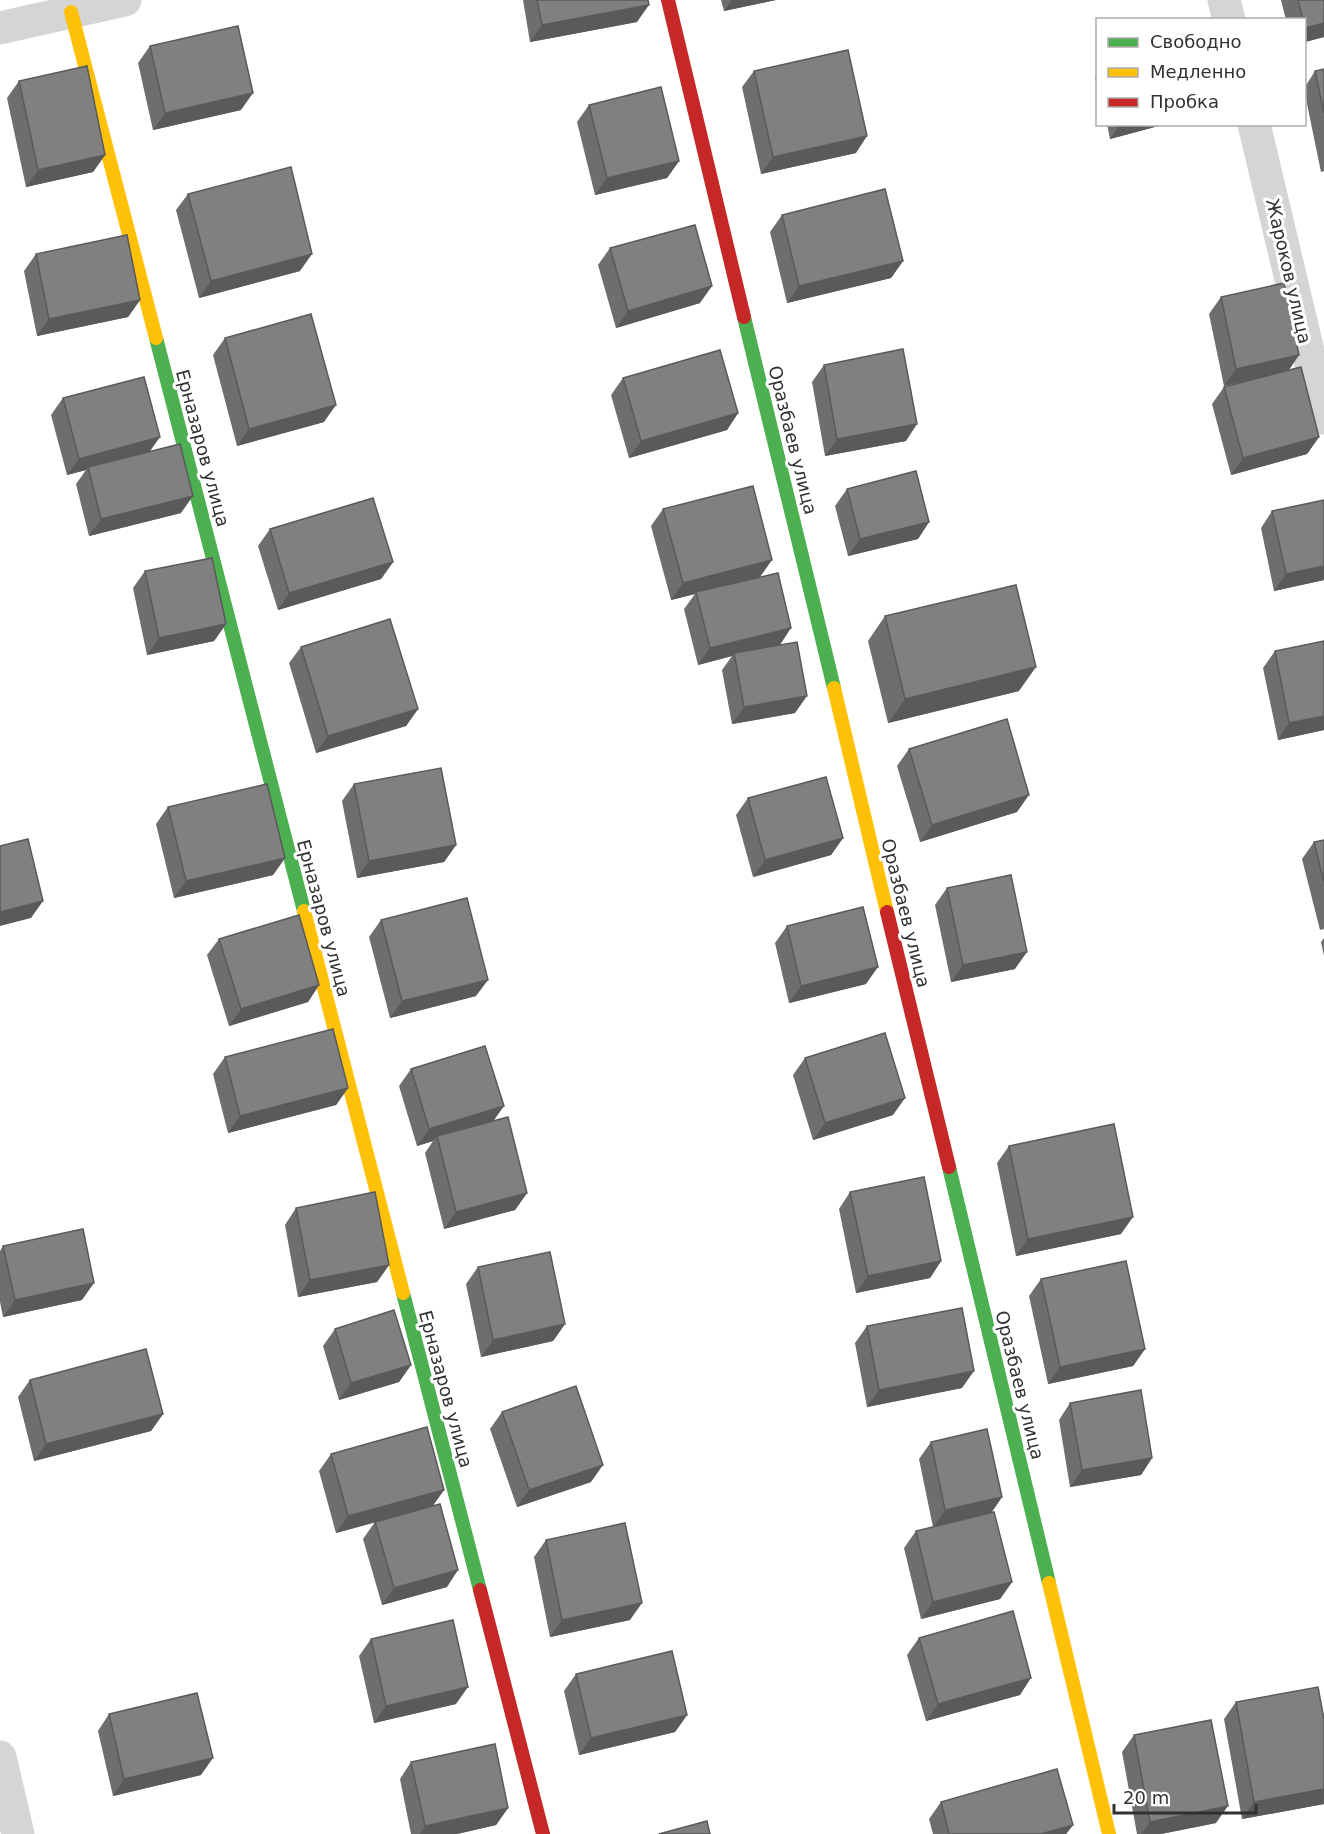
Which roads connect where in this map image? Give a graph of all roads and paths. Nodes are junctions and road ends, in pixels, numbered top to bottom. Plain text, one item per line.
1 (125, 0) edge
2 (668, 0) edge
3 (1224, 0) edge
4 (71, 12) junction
5 (1228, 18) edge
6 (0, 28) edge
7 (1254, 126) edge
8 (1324, 418) edge
9 (0, 1757) edge
10 (18, 1834) edge
11 (543, 1834) edge
12 (1109, 1834) edge

1 - 4 street
2 - 12 street, Оразбаев улица
3 - 5 street
4 - 6 street
4 - 11 street, Ерназаров улица
7 - 8 street, Жароков улица
9 - 10 street

